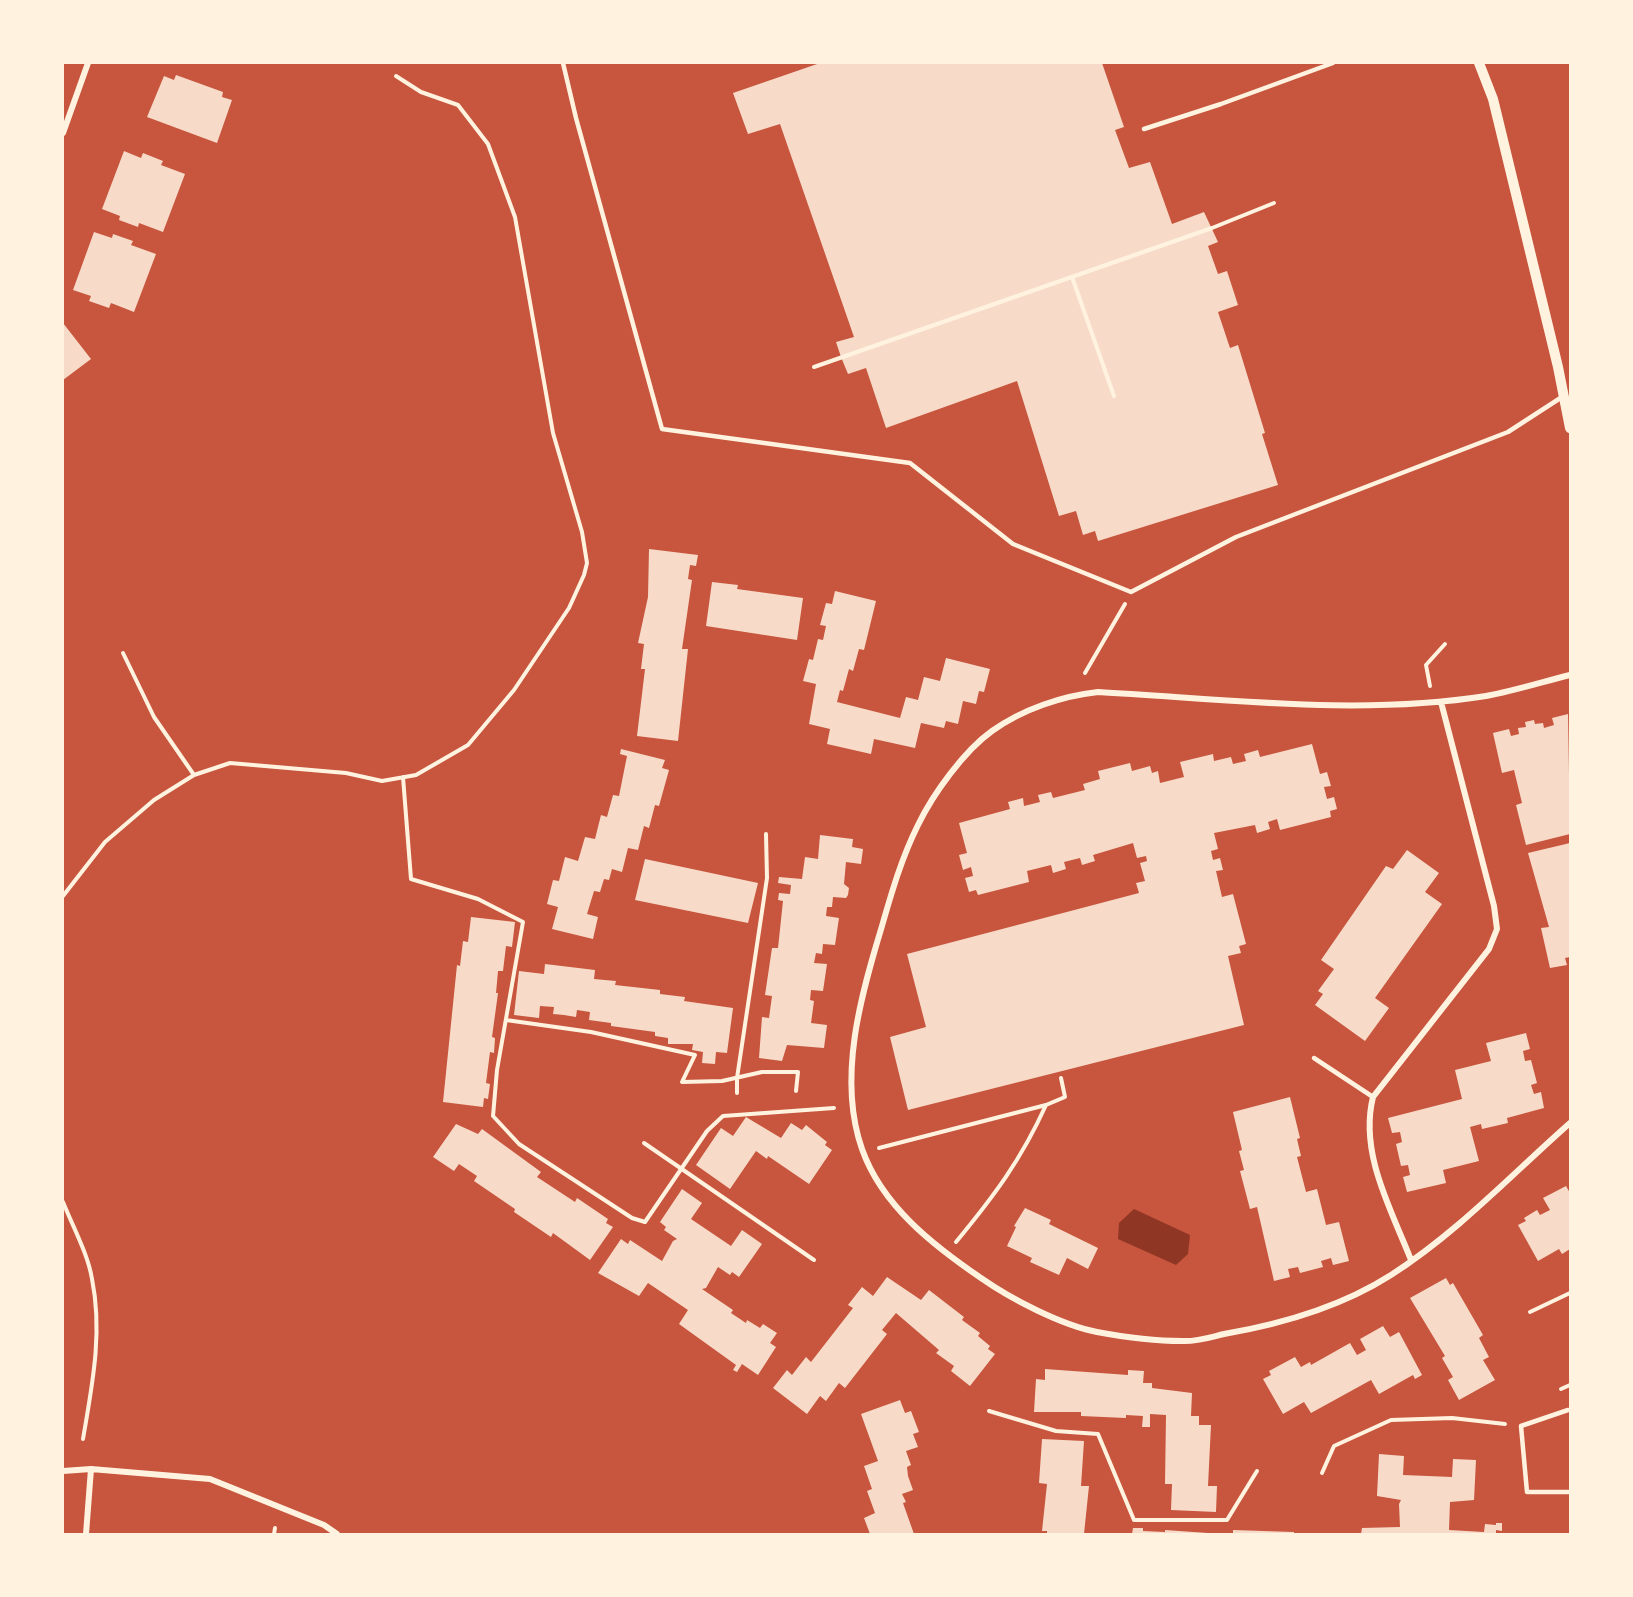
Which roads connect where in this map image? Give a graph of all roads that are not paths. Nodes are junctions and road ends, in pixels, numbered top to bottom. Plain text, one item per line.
1 (88, 63) edge
2 (564, 63) edge
3 (1333, 63) edge
4 (1479, 63) edge
5 (1144, 129) dead end
6 (63, 133) edge
7 (1566, 395) edge
8 (1570, 428) edge
9 (1570, 675) edge
10 (1441, 702) junction
11 (1314, 1058) dead end
12 (1373, 1097) junction
13 (1570, 1123) edge
14 (1412, 1260) junction
15 (1568, 1410) dead end
16 (91, 1469) junction
17 (63, 1471) edge
18 (1570, 1492) edge
19 (86, 1534) edge
20 (337, 1534) edge

1 - 6 street
2 - 7 lane
3 - 5 lane
4 - 7 street
7 - 8 street
9 - 10 street
10 - 12 street
10 - 14 street
11 - 12 lane
12 - 14 street
13 - 14 street
15 - 18 lane
16 - 17 street
16 - 19 street
16 - 20 street

